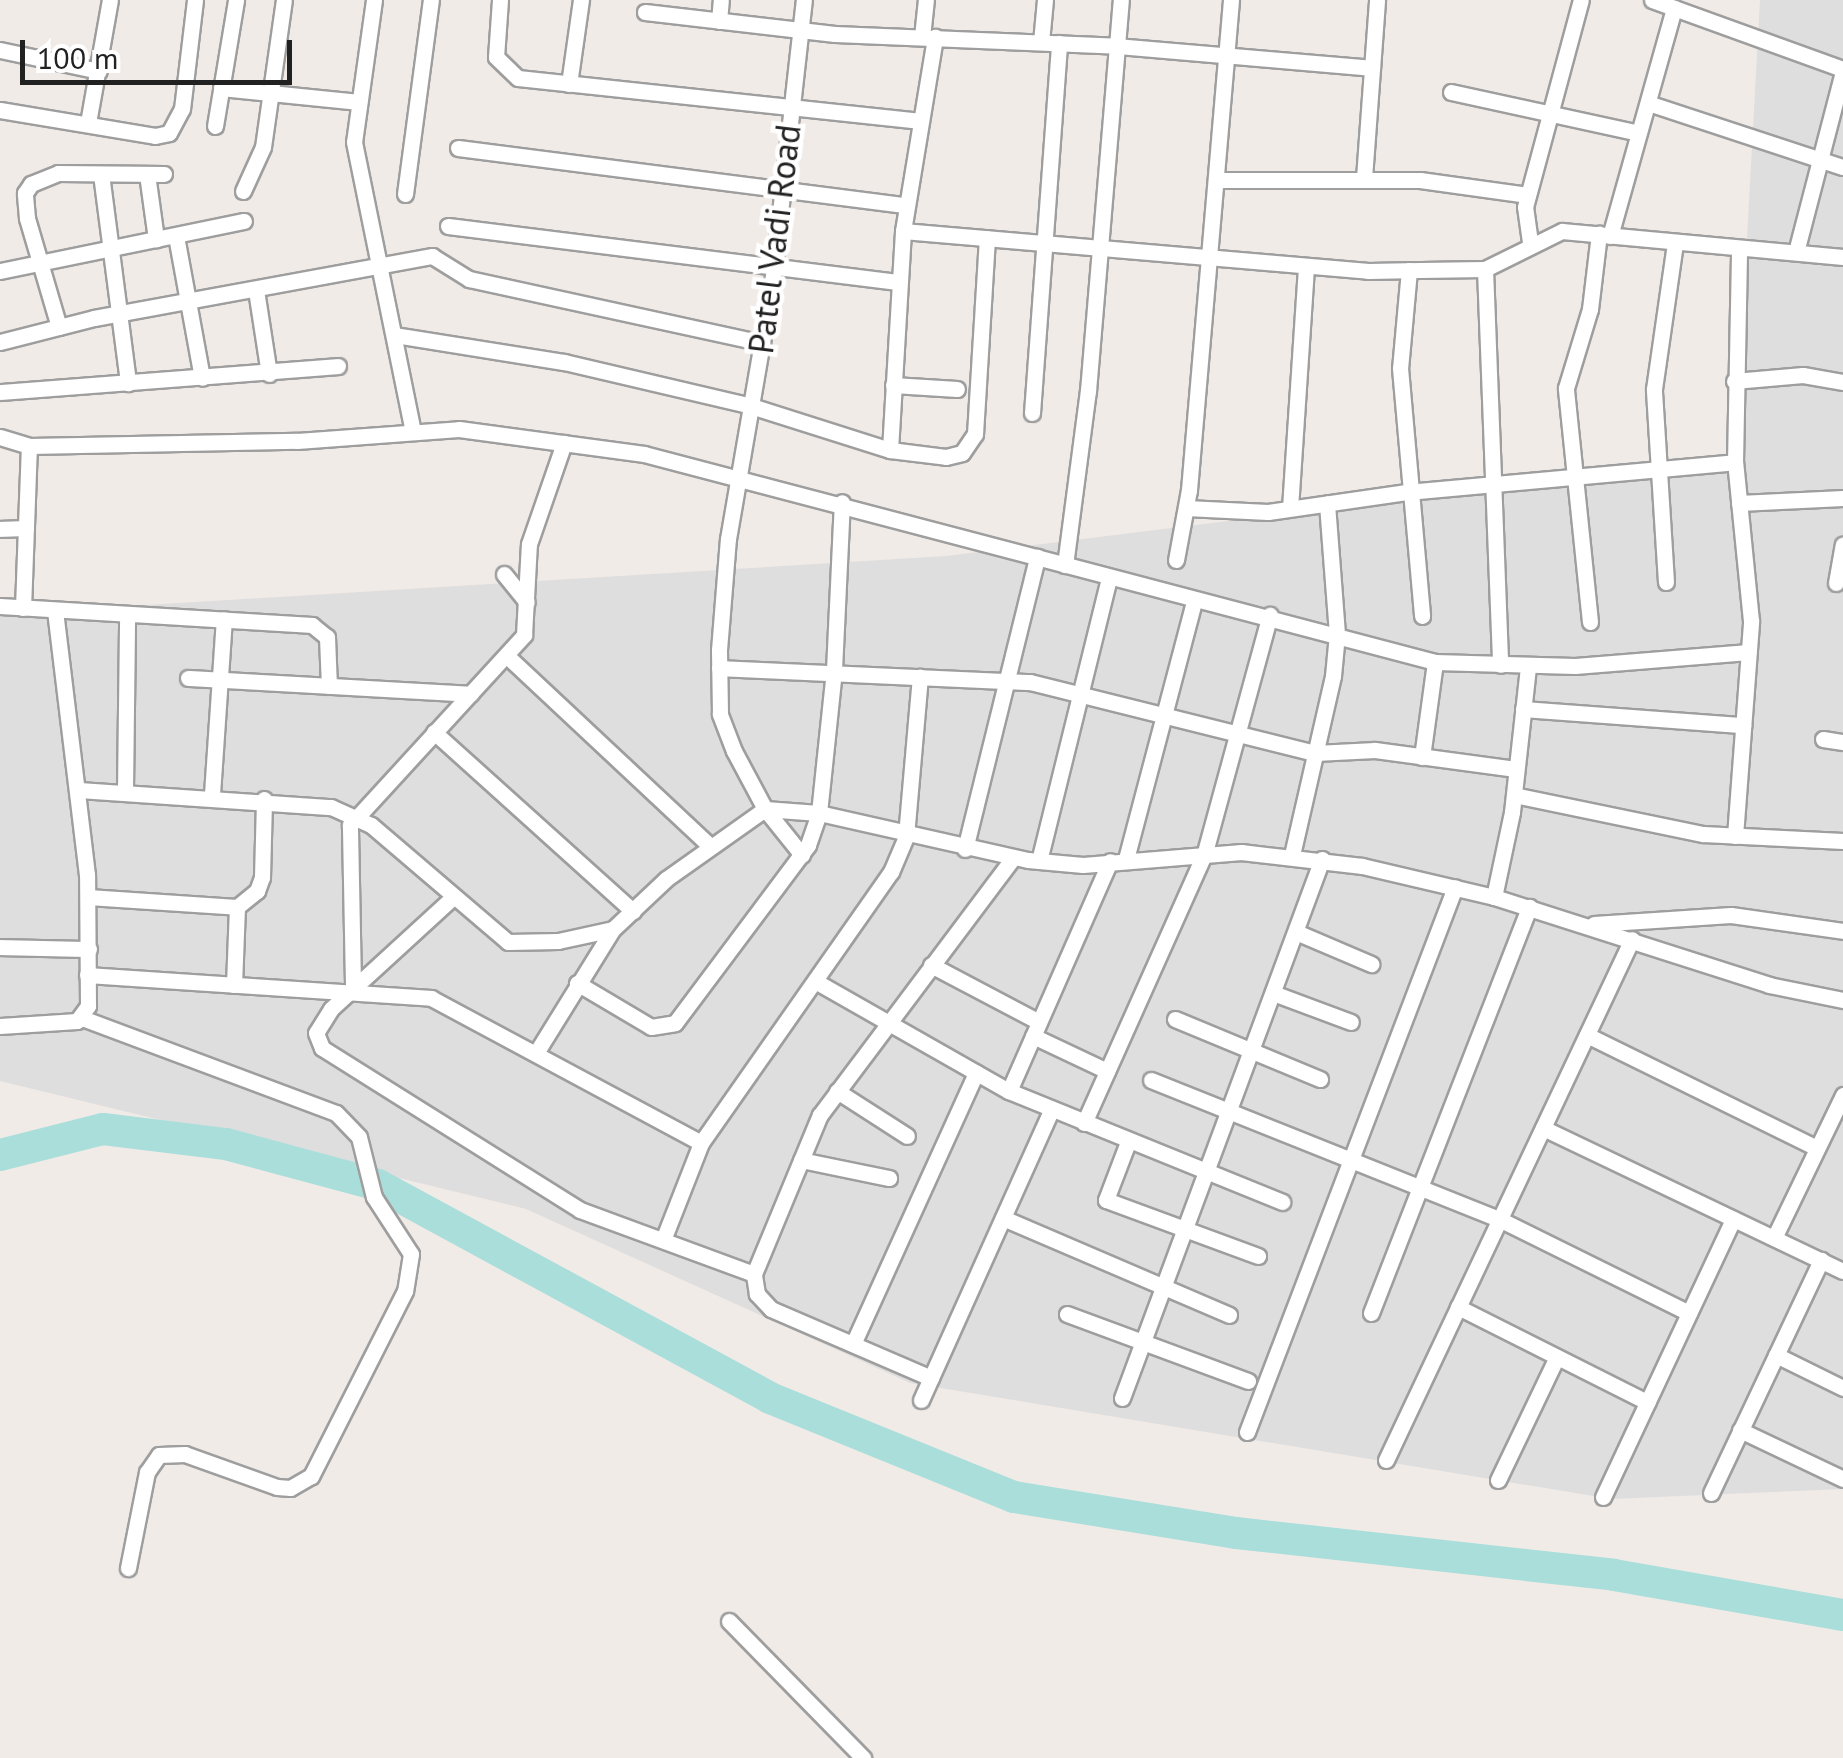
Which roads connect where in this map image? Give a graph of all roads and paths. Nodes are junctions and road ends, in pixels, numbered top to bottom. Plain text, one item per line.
1 (110, 0) edge
2 (195, 0) edge
3 (236, 0) edge
4 (284, 0) edge
5 (374, 0) edge
6 (431, 0) edge
7 (500, 0) edge
8 (581, 0) edge
9 (721, 0) edge
10 (804, 0) edge
11 (926, 0) edge
12 (1045, 0) edge
13 (1122, 0) edge
14 (1231, 0) edge
15 (1377, 0) edge
16 (1581, 0) edge
17 (1653, 0) edge
18 (1674, 8) junction
19 (645, 12) dead end
20 (719, 22) junction
21 (800, 32) junction
22 (928, 37) junction
23 (1040, 42) junction
24 (1059, 43) junction
25 (1118, 46) junction
26 (0, 50) edge
27 (1225, 56) junction
28 (1372, 68) junction
29 (1843, 70) edge
30 (99, 71) junction
31 (569, 84) junction
32 (221, 88) junction
33 (1451, 92) dead end
34 (270, 93) junction
35 (358, 102) junction
36 (1648, 103) junction
37 (791, 109) junction
38 (0, 110) edge
39 (1550, 111) junction
40 (919, 121) junction
41 (88, 123) junction
42 (215, 126) dead end
43 (1640, 133) junction
44 (458, 148) dead end
45 (1820, 160) junction
46 (1843, 167) edge
47 (101, 174) junction
48 (1364, 178) junction
49 (1217, 180) junction
50 (784, 190) junction
51 (243, 191) dead end
52 (1504, 191) junction
53 (404, 194) dead end
54 (1528, 196) junction
55 (906, 205) junction
56 (1511, 208) dead end
57 (244, 221) dead end
58 (448, 226) dead end
59 (903, 232) junction
60 (1605, 235) junction
61 (176, 236) junction
62 (987, 238) junction
63 (156, 239) junction
64 (1044, 242) junction
65 (1530, 242) junction
66 (1676, 243) junction
67 (110, 246) junction
68 (1098, 246) junction
69 (1739, 248) junction
70 (1796, 252) junction
71 (1210, 256) junction
72 (1843, 257) edge
73 (42, 260) junction
74 (774, 264) junction
75 (382, 267) junction
76 (1306, 268) junction
77 (1485, 269) junction
78 (1410, 270) junction
79 (0, 271) edge
80 (898, 282) junction
81 (256, 290) junction
82 (188, 300) junction
83 (119, 313) junction
84 (59, 327) junction
85 (395, 335) junction
86 (0, 342) edge
87 (762, 343) junction
88 (338, 366) dead end
89 (269, 374) junction
90 (202, 378) junction
91 (1734, 381) junction
92 (1843, 382) edge
93 (128, 383) junction
94 (893, 385) junction
95 (957, 389) dead end
96 (0, 392) edge
97 (751, 406) junction
98 (1032, 412) dead end
99 (413, 431) junction
100 (0, 437) edge
101 (564, 443) junction
102 (29, 446) junction
103 (890, 450) junction
104 (1736, 462) junction
105 (741, 464) junction
106 (1656, 470) junction
107 (1571, 478) junction
108 (1490, 485) junction
109 (1407, 492) junction
110 (1843, 498) edge
111 (842, 502) junction
112 (1327, 503) junction
113 (1738, 503) junction
114 (1186, 508) junction
115 (1290, 508) junction
116 (0, 528) edge
117 (26, 528) junction
118 (1843, 544) edge
119 (1067, 549) junction
120 (1037, 556) junction
121 (1176, 560) dead end
122 (504, 574) dead end
123 (1110, 578) junction
124 (1666, 582) dead end
125 (1836, 583) dead end
126 (1194, 601) junction
127 (528, 604) junction
128 (0, 606) edge
129 (22, 608) junction
130 (55, 610) junction
131 (127, 614) junction
132 (1270, 615) junction
133 (1422, 616) dead end
134 (1336, 618) junction
135 (224, 619) junction
136 (1590, 622) dead end
137 (1748, 652) junction
138 (507, 656) junction
139 (1435, 662) junction
140 (1500, 665) junction
141 (1528, 666) junction
142 (719, 668) junction
143 (834, 670) junction
144 (920, 677) junction
145 (188, 678) dead end
146 (222, 680) junction
147 (1007, 680) junction
148 (329, 686) junction
149 (471, 694) junction
150 (1083, 697) junction
151 (1523, 709) junction
152 (1163, 716) junction
153 (1743, 725) junction
154 (434, 732) junction
155 (1238, 734) junction
156 (1823, 739) dead end
157 (1843, 742) edge
158 (1315, 753) junction
159 (1422, 756) junction
160 (1516, 769) junction
161 (80, 790) junction
162 (125, 790) junction
163 (212, 794) junction
164 (1514, 795) junction
165 (264, 799) junction
166 (766, 809) junction
167 (819, 813) junction
168 (355, 814) junction
169 (906, 836) junction
170 (1735, 836) junction
171 (1843, 841) edge
172 (710, 846) junction
173 (965, 849) junction
174 (1206, 852) junction
175 (802, 854) junction
176 (1292, 855) junction
177 (1013, 858) junction
178 (1322, 859) junction
179 (1118, 860) junction
180 (1039, 862) junction
181 (1455, 887) junction
182 (88, 897) junction
183 (1494, 897) junction
184 (452, 898) junction
185 (237, 907) junction
186 (1529, 908) junction
187 (633, 911) junction
188 (1586, 925) junction
189 (614, 930) junction
190 (1296, 932) junction
191 (1843, 932) edge
192 (1632, 940) junction
193 (0, 948) edge
194 (88, 948) junction
195 (1371, 964) dead end
196 (931, 966) junction
197 (88, 975) junction
198 (815, 980) junction
199 (576, 983) junction
200 (234, 985) junction
201 (350, 988) junction
202 (1273, 994) junction
203 (1843, 1000) edge
204 (82, 1018) junction
205 (1175, 1020) dead end
206 (1351, 1022) dead end
207 (885, 1025) junction
208 (0, 1026) edge
209 (1036, 1029) junction
210 (1587, 1035) junction
211 (536, 1053) junction
212 (1251, 1053) junction
213 (1107, 1071) junction
214 (976, 1073) junction
215 (1320, 1079) dead end
216 (1151, 1080) dead end
217 (837, 1090) junction
218 (1009, 1091) junction
219 (1843, 1095) edge
220 (1052, 1109) junction
221 (1229, 1112) junction
222 (1084, 1123) junction
223 (1542, 1128) junction
224 (907, 1136) dead end
225 (1128, 1142) junction
226 (700, 1143) junction
227 (1817, 1148) junction
228 (801, 1160) junction
229 (1352, 1161) junction
230 (1206, 1176) junction
231 (889, 1178) dead end
232 (1420, 1188) junction
233 (1282, 1202) dead end
234 (1003, 1218) junction
235 (1733, 1218) junction
236 (1499, 1219) junction
237 (1186, 1229) junction
238 (1774, 1238) junction
239 (663, 1240) junction
240 (1258, 1256) dead end
241 (1821, 1260) junction
242 (1843, 1271) edge
243 (754, 1274) junction
244 (1163, 1290) junction
245 (1458, 1307) junction
246 (1371, 1313) dead end
247 (1689, 1313) junction
248 (1067, 1314) dead end
249 (1229, 1315) dead end
250 (1143, 1342) junction
251 (853, 1344) junction
252 (1776, 1355) junction
253 (1557, 1357) junction
254 (931, 1378) junction
255 (1248, 1381) dead end
256 (1843, 1388) edge
257 (1122, 1398) dead end
258 (921, 1400) dead end
259 (1647, 1402) junction
260 (1740, 1430) junction
261 (1247, 1432) dead end
262 (1386, 1460) dead end
263 (1843, 1479) edge
264 (1498, 1480) dead end
265 (1711, 1492) dead end
266 (1603, 1497) dead end
267 (128, 1568) dead end
268 (729, 1622) dead end
269 (863, 1758) edge

1 - 30 street
2 - 41 street
3 - 32 street
4 - 34 street
5 - 35 street
6 - 53 street
7 - 31 street
8 - 31 street
9 - 20 street
10 - 21 street, Patel Vadi Road
11 - 22 street
12 - 23 street
13 - 25 street
14 - 27 street
15 - 28 street
16 - 39 street
17 - 18 street
18 - 29 street
18 - 36 street
19 - 20 street
20 - 21 street
21 - 22 street
21 - 37 street, Patel Vadi Road
22 - 23 street
22 - 40 street
23 - 24 street
24 - 25 street
24 - 64 street
25 - 27 street
25 - 68 street
26 - 30 street
27 - 28 street
27 - 49 street
28 - 48 street
29 - 45 street
30 - 41 street
31 - 37 street
32 - 34 street
32 - 42 street
33 - 39 street
34 - 35 street
34 - 51 street
35 - 75 street
36 - 43 street
36 - 45 street
37 - 40 street
37 - 50 street, Patel Vadi Road
38 - 41 street
39 - 43 street
39 - 54 street
40 - 55 street
43 - 60 street
44 - 50 street
45 - 46 street
45 - 70 street
47 - 63 street
47 - 67 street
47 - 73 street
48 - 49 street
48 - 52 street
49 - 71 street
50 - 55 street
50 - 74 street, Patel Vadi Road
52 - 54 street
52 - 56 street
54 - 65 street
55 - 59 street
57 - 61 street
58 - 74 street
59 - 62 street
59 - 80 street
60 - 65 street
60 - 66 street
60 - 107 street
61 - 63 street
61 - 82 street
62 - 64 street
62 - 103 street
63 - 67 street
64 - 68 street
64 - 98 street
65 - 77 street
66 - 69 street
66 - 106 street
67 - 73 street
67 - 83 street
68 - 71 street
68 - 119 street
69 - 70 street
69 - 91 street
70 - 72 street
71 - 76 street
71 - 114 street
73 - 79 street
73 - 84 street
74 - 80 street
74 - 87 street, Patel Vadi Road
75 - 81 street
75 - 85 street
75 - 87 street
76 - 78 street
76 - 115 street
77 - 78 street
77 - 108 street
78 - 109 street
80 - 94 street
81 - 82 street
81 - 89 street
82 - 83 street
82 - 90 street
83 - 84 street
83 - 93 street
84 - 86 street
85 - 97 street
85 - 99 street
87 - 97 street, Patel Vadi Road
88 - 89 street
89 - 90 street
90 - 93 street
91 - 92 street
91 - 104 street
93 - 96 street
94 - 95 street
94 - 103 street
97 - 103 street
97 - 105 street, Patel Vadi Road
99 - 101 street
99 - 102 street
100 - 102 street
101 - 105 street
101 - 127 street
102 - 117 street
104 - 106 street
104 - 113 street
105 - 111 street
105 - 142 street, Patel Vadi Road
106 - 107 street
106 - 124 street
107 - 108 street
107 - 136 street
108 - 109 street
108 - 140 street
109 - 112 street
109 - 133 street
110 - 113 street
111 - 120 street
111 - 143 street
112 - 115 street
112 - 134 street
113 - 137 street
114 - 115 street
114 - 121 street
116 - 117 street
117 - 129 street
118 - 125 street
119 - 120 street
119 - 123 street
120 - 147 street
122 - 127 street
123 - 126 street
123 - 150 street
126 - 132 street
126 - 152 street
127 - 138 street
128 - 129 street
129 - 130 street
130 - 131 street
130 - 161 street
131 - 135 street
131 - 162 street
132 - 134 street
132 - 155 street
134 - 139 street
134 - 158 street
135 - 146 street
135 - 148 street
137 - 141 street
137 - 153 street
138 - 149 street
138 - 172 street
139 - 140 street
139 - 159 street
140 - 141 street
141 - 151 street
142 - 143 street
142 - 166 street, Patel Vadi Road
143 - 144 street
143 - 167 street
144 - 147 street
144 - 169 street
145 - 146 street
146 - 148 street
146 - 163 street
147 - 150 street
147 - 173 street
148 - 149 street
149 - 154 street
150 - 152 street
150 - 180 street
151 - 153 street
151 - 160 street
152 - 155 street
152 - 179 street
153 - 170 street
154 - 168 street
154 - 187 street
155 - 158 street
155 - 174 street
156 - 157 street
158 - 159 street
158 - 176 street
159 - 160 street
160 - 164 street
161 - 162 street
161 - 182 street
162 - 163 street
163 - 165 street
164 - 170 street
164 - 183 street
165 - 168 street
165 - 185 street
166 - 167 street
166 - 172 street
166 - 175 street, Patel Vadi Road
167 - 169 street
167 - 175 street
168 - 184 street
168 - 201 street
169 - 173 street
169 - 198 street
170 - 171 street
172 - 187 street
173 - 177 street
174 - 176 street
174 - 179 street
174 - 213 street
175 - 199 street
176 - 178 street
177 - 180 street
177 - 196 street
178 - 181 street
178 - 190 street
179 - 180 street
179 - 209 street
181 - 183 street
181 - 229 street
182 - 185 street
182 - 194 street
183 - 186 street
184 - 189 street
184 - 201 street
185 - 200 street
186 - 188 street
186 - 232 street
187 - 189 street
188 - 191 street
188 - 192 street
189 - 199 street
190 - 195 street
190 - 202 street
192 - 203 street
192 - 210 street
193 - 194 street
194 - 197 street
196 - 207 street
196 - 209 street
197 - 200 street
197 - 204 street
198 - 207 street
198 - 226 street
199 - 211 street
200 - 201 street
201 - 211 street
201 - 239 street
202 - 206 street
202 - 212 street
204 - 208 street
204 - 267 street
205 - 212 street
207 - 214 street
207 - 217 street
209 - 213 street
209 - 218 street
210 - 223 street
210 - 227 street
211 - 226 street
212 - 215 street
212 - 221 street
213 - 222 street
214 - 218 street
214 - 251 street
216 - 221 street
217 - 224 street
217 - 228 street
218 - 220 street
219 - 227 street
220 - 222 street
220 - 234 street
221 - 229 street
221 - 230 street
222 - 225 street
223 - 235 street
223 - 236 street
225 - 230 street
225 - 237 street
226 - 239 street
227 - 238 street
228 - 231 street
228 - 243 street
229 - 232 street
229 - 261 street
230 - 233 street
230 - 237 street
232 - 236 street
232 - 246 street
234 - 244 street
234 - 254 street
235 - 238 street
235 - 247 street
236 - 245 street
236 - 247 street
237 - 240 street
237 - 244 street
238 - 241 street
239 - 243 street
241 - 242 street
241 - 252 street
243 - 251 street
244 - 249 street
244 - 250 street
245 - 253 street
245 - 262 street
247 - 259 street
248 - 250 street
250 - 255 street
250 - 257 street
251 - 254 street
252 - 256 street
252 - 260 street
253 - 259 street
253 - 264 street
254 - 258 street
259 - 266 street
260 - 263 street
260 - 265 street
268 - 269 street

